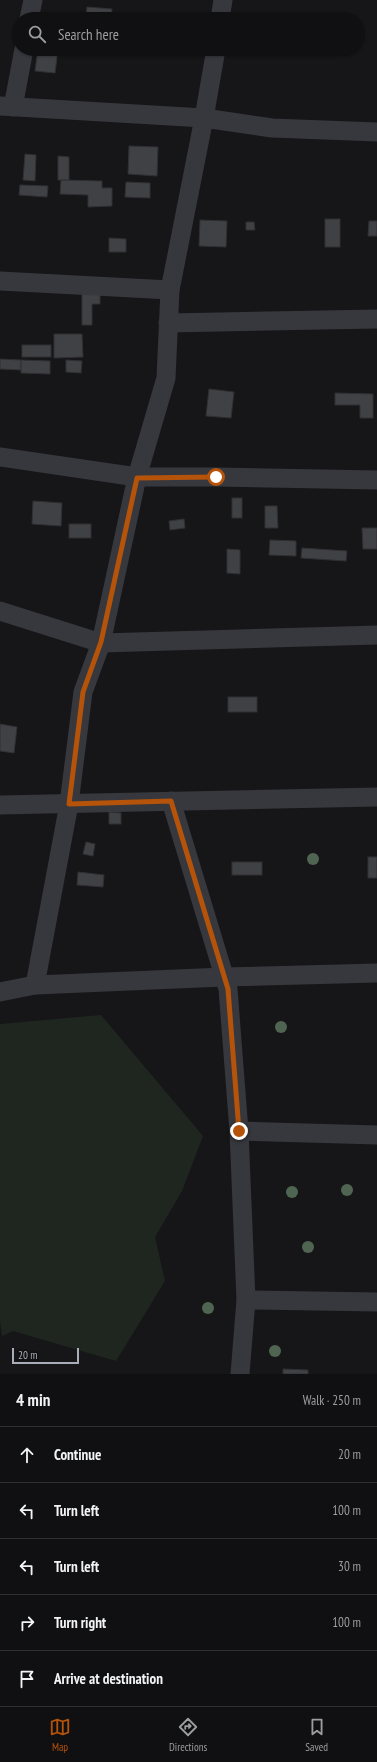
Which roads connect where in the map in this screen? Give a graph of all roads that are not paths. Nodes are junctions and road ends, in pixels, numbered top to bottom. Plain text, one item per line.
1 (33, 0) edge
2 (222, 0) edge
3 (30, 12) edge
4 (221, 12) edge
5 (22, 56) edge
6 (215, 56) edge
7 (7, 106) edge
8 (204, 118) junction
9 (377, 132) edge
10 (0, 282) edge
11 (170, 290) junction
12 (377, 319) edge
13 (168, 323) junction
14 (0, 457) edge
15 (137, 478) junction
16 (377, 480) edge
17 (0, 611) edge
18 (377, 635) edge
19 (101, 642) junction
20 (377, 797) edge
21 (171, 801) junction
22 (69, 804) junction
23 (0, 805) edge
24 (377, 973) edge
25 (224, 977) junction
26 (35, 985) junction
27 (0, 992) edge
28 (239, 1131) junction
29 (377, 1135) edge
30 (246, 1300) junction
31 (377, 1302) edge
32 (240, 1374) edge

1 - 3 street
2 - 4 street
5 - 7 street
6 - 8 street
7 - 8 street
8 - 9 street
8 - 11 street
10 - 11 street
11 - 13 street
12 - 13 street
13 - 15 street
14 - 15 street
15 - 16 street
15 - 19 street
17 - 19 street
18 - 19 street
19 - 22 street
20 - 21 street
21 - 22 street
21 - 25 street
22 - 23 street
22 - 26 street
24 - 25 street
25 - 26 street
25 - 28 street
26 - 27 street
28 - 29 street
28 - 30 street
30 - 31 street
30 - 32 street

